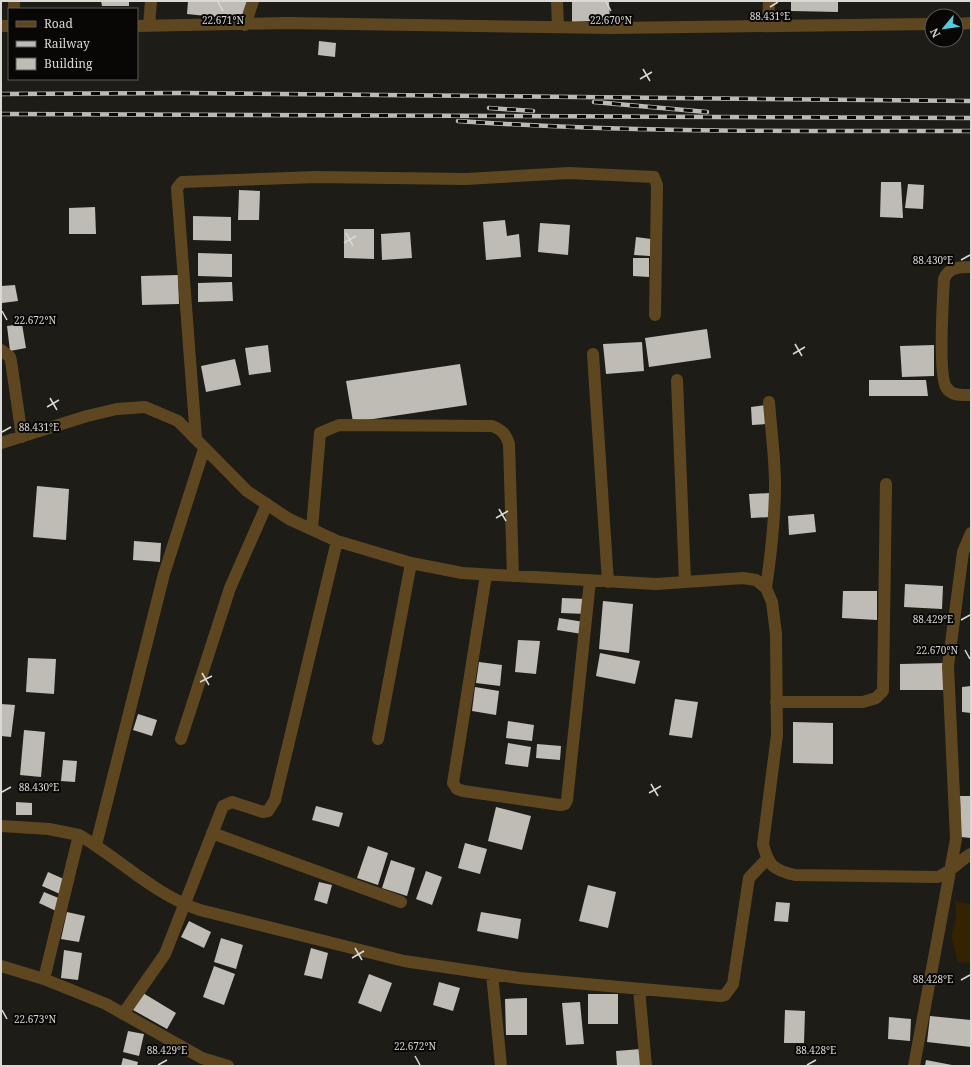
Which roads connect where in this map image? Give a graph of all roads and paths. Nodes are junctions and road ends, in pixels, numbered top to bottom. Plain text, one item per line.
1 (151, 1) edge
2 (253, 1) edge
3 (557, 1) edge
4 (769, 1) edge
5 (924, 24) edge
6 (138, 26) edge
7 (149, 26) junction
8 (246, 26) junction
9 (768, 26) junction
10 (558, 27) junction
11 (971, 266) edge
12 (654, 314) dead end
13 (2, 351) edge
14 (593, 354) dead end
15 (677, 380) dead end
16 (971, 395) edge
17 (769, 402) dead end
18 (22, 437) junction
19 (196, 438) junction
20 (1, 443) edge
21 (204, 448) junction
22 (886, 484) dead end
23 (267, 504) junction
24 (312, 529) junction
25 (971, 533) edge
26 (337, 541) junction
27 (411, 563) junction
28 (486, 575) junction
29 (513, 576) junction
30 (590, 581) junction
31 (608, 582) junction
32 (685, 582) junction
33 (766, 588) junction
34 (776, 702) junction
35 (182, 739) dead end
36 (378, 739) dead end
37 (1, 826) edge
38 (212, 833) junction
39 (79, 835) junction
40 (96, 845) junction
41 (971, 854) edge
42 (767, 859) junction
43 (949, 873) junction
44 (401, 902) dead end
45 (184, 905) junction
46 (1, 966) edge
47 (492, 974) junction
48 (44, 979) junction
49 (639, 989) junction
50 (123, 1014) junction
51 (228, 1066) edge
52 (501, 1066) edge
53 (646, 1066) edge
54 (914, 1066) edge

1 - 7 street
2 - 8 street
3 - 10 street
4 - 9 street
5 - 9 street
6 - 7 street
7 - 8 street
8 - 10 street
9 - 10 street
11 - 16 street
12 - 19 street
13 - 18 street
14 - 31 street
15 - 32 street
17 - 33 street
18 - 19 street
18 - 20 street
19 - 21 street
21 - 23 street
21 - 40 street
22 - 34 street
23 - 24 street
23 - 35 street
24 - 26 street
24 - 29 street
25 - 43 street
26 - 27 street
26 - 38 street
27 - 28 street
27 - 36 street
28 - 29 street
28 - 30 street
29 - 30 street
30 - 31 street
31 - 32 street
32 - 33 street
33 - 34 street
34 - 42 street
37 - 39 street
38 - 44 street
38 - 45 street
39 - 40 street
39 - 48 street
40 - 45 street
41 - 43 street
42 - 43 street
42 - 49 street
43 - 54 street
45 - 47 street
45 - 50 street
46 - 48 street
47 - 49 street
47 - 52 street
48 - 50 street
49 - 53 street
50 - 51 street

